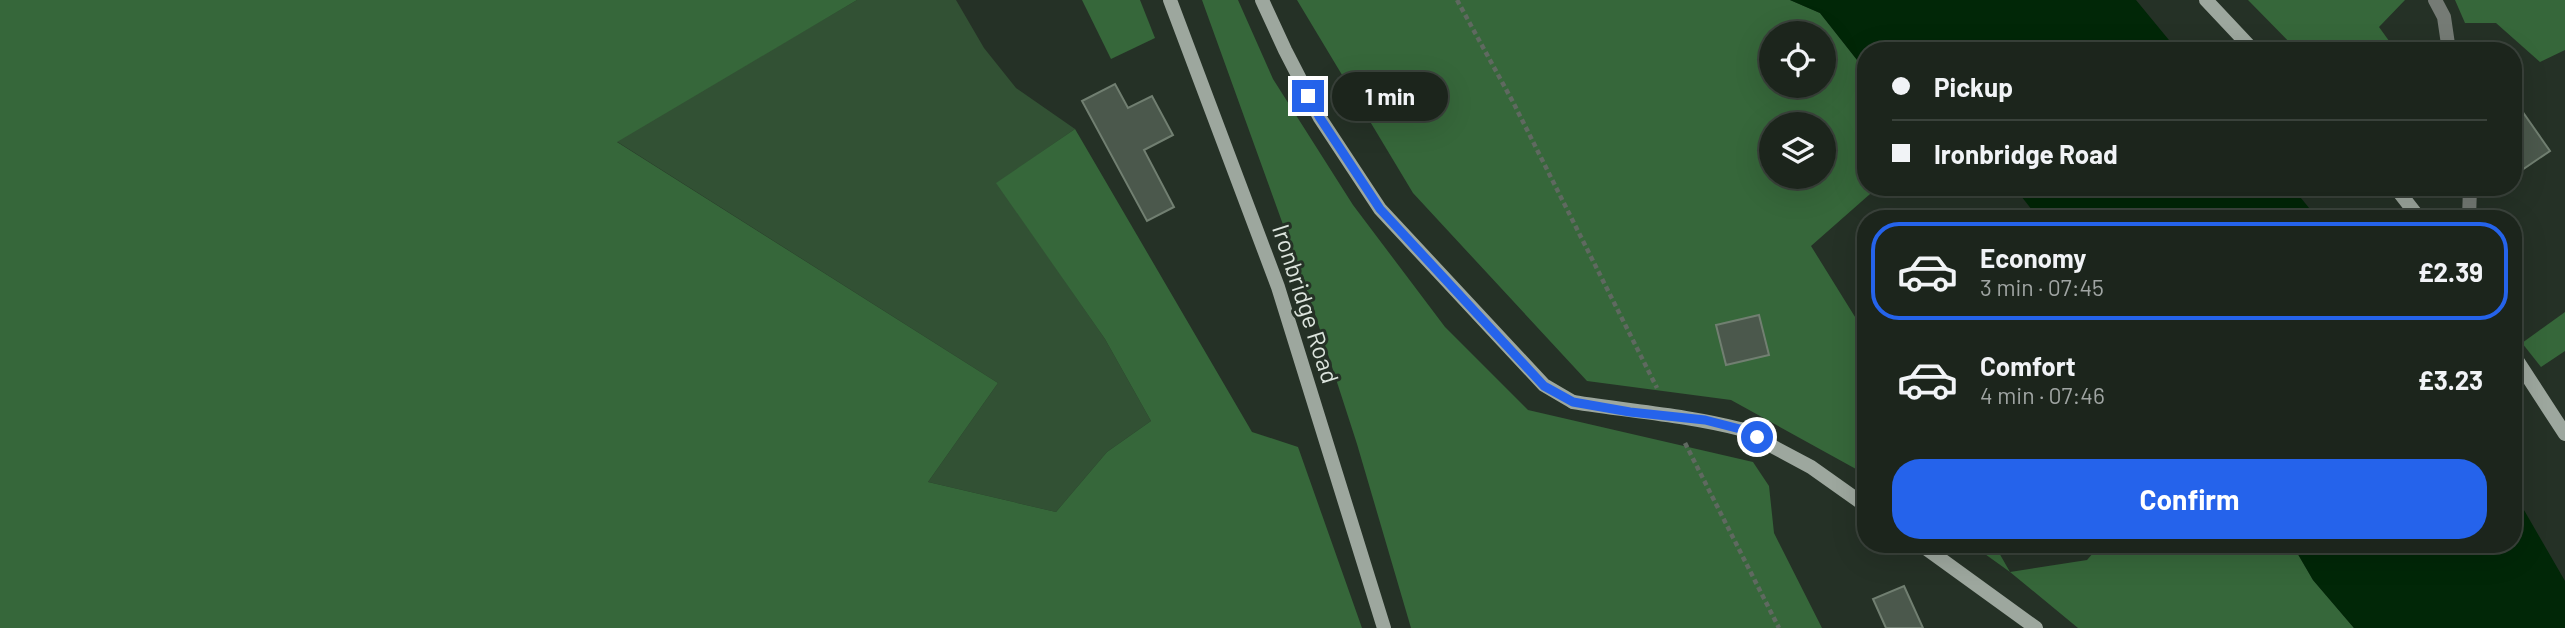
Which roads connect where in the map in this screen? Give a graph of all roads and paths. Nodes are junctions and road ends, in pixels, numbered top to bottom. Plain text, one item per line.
1 (1170, 0) edge
2 (1262, 0) edge
3 (1457, 0) edge
4 (2206, 0) edge
5 (2435, 0) edge
6 (2246, 42) edge
7 (2448, 42) edge
8 (2402, 196) edge
9 (2413, 210) edge
10 (2522, 368) edge
11 (1661, 395) dead end
12 (1680, 432) dead end
13 (2565, 434) edge
14 (1857, 500) edge
15 (1932, 553) edge
16 (1384, 628) edge
17 (1779, 628) edge
18 (2036, 628) edge

1 - 16 main road, Ironbridge Road
2 - 14 main road, bridge
3 - 11 path
4 - 6 main road
5 - 7 street
8 - 9 main road
10 - 13 main road
12 - 17 path
15 - 18 main road

